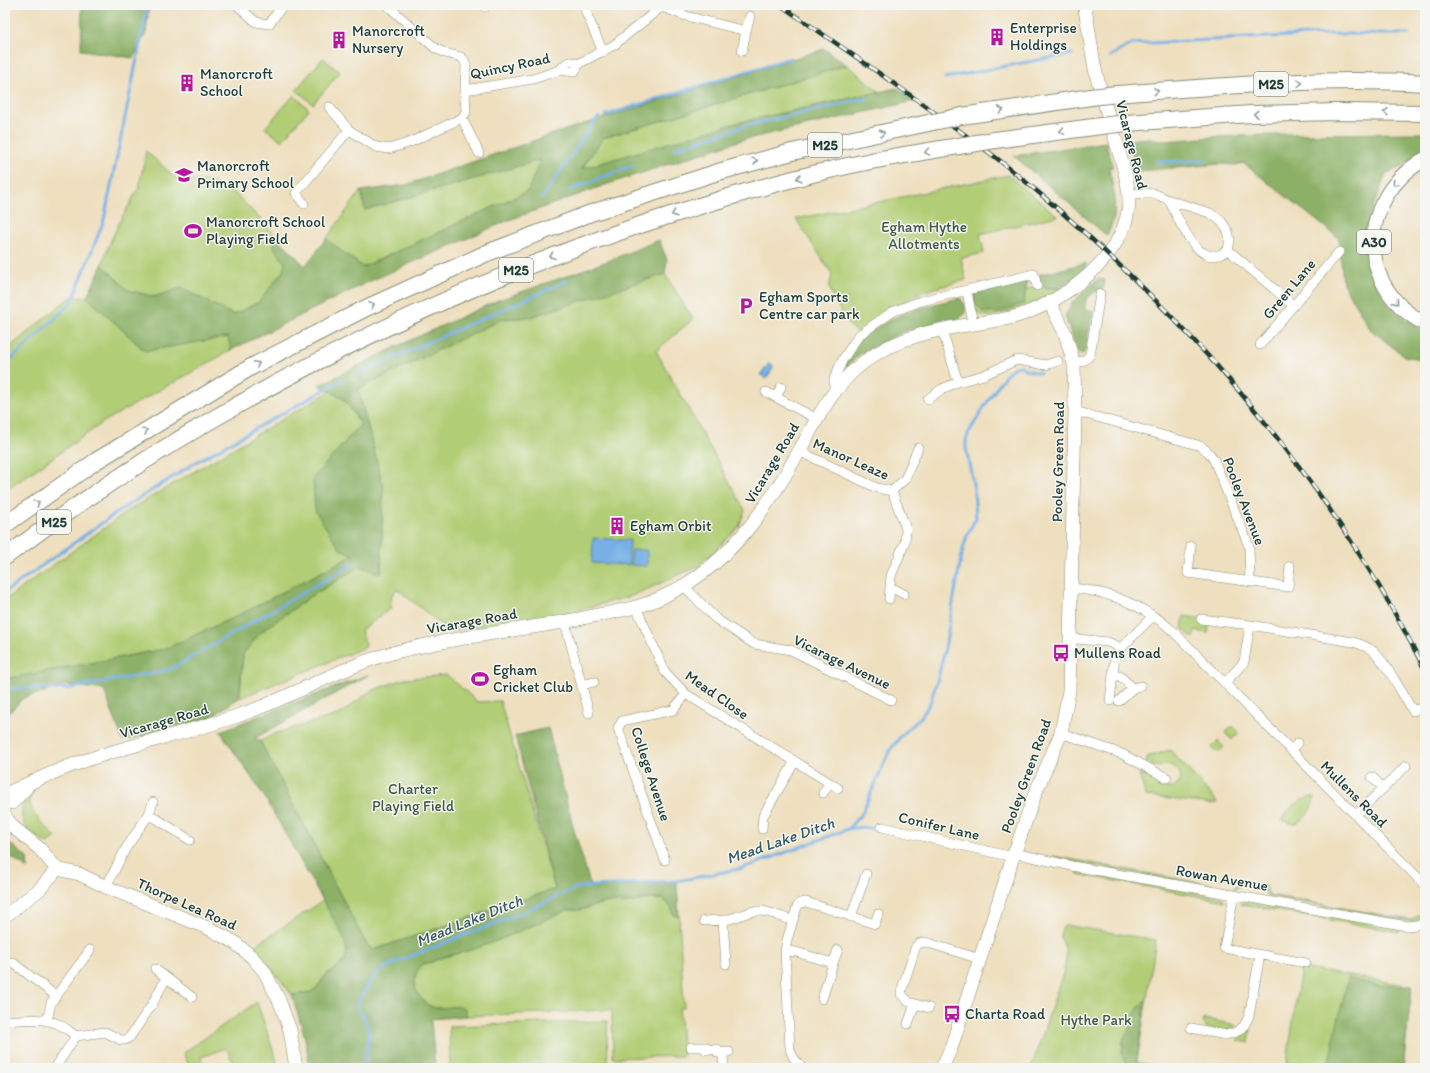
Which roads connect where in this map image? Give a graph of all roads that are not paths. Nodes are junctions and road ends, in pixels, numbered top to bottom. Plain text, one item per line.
1 (237, 5) edge
2 (283, 5) edge
3 (387, 5) edge
4 (1084, 5) edge
5 (583, 7) edge
6 (750, 16) dead end
7 (746, 31) junction
8 (742, 51) dead end
9 (603, 52) junction
10 (1425, 84) edge
11 (465, 90) junction
12 (329, 107) dead end
13 (1425, 113) edge
14 (462, 118) junction
15 (349, 130) junction
16 (411, 142) junction
17 (414, 151) dead end
18 (478, 153) dead end
19 (1425, 159) edge
20 (1129, 194) junction
21 (1169, 200) junction
22 (304, 204) dead end
23 (1228, 250) junction
24 (1339, 252) dead end
25 (1037, 286) dead end
26 (967, 291) junction
27 (1097, 300) dead end
28 (1050, 303) junction
29 (1293, 305) junction
30 (973, 324) junction
31 (1425, 324) edge
32 (942, 329) junction
33 (1260, 345) dead end
34 (1058, 361) dead end
35 (1074, 364) junction
36 (958, 382) junction
37 (781, 387) dead end
38 (766, 392) dead end
39 (834, 392) junction
40 (776, 397) junction
41 (928, 399) dead end
42 (1075, 411) junction
43 (817, 418) junction
44 (918, 448) dead end
45 (799, 451) junction
46 (892, 491) junction
47 (5, 525) edge
48 (1191, 546) dead end
49 (5, 557) edge
50 (1290, 566) dead end
51 (1250, 581) junction
52 (684, 586) junction
53 (890, 587) junction
54 (1072, 588) junction
55 (904, 594) dead end
56 (889, 600) dead end
57 (636, 607) junction
58 (1153, 616) junction
59 (1201, 619) dead end
60 (565, 622) junction
61 (1250, 625) junction
62 (1077, 639) dead end
63 (1121, 648) junction
64 (1113, 675) junction
65 (594, 682) dead end
66 (1225, 683) junction
67 (582, 685) junction
68 (686, 694) junction
69 (891, 700) dead end
70 (1418, 709) dead end
71 (589, 714) dead end
72 (1061, 733) junction
73 (1298, 743) dead end
74 (1291, 750) junction
75 (794, 763) junction
76 (1406, 766) dead end
77 (1372, 777) dead end
78 (1167, 778) dead end
79 (829, 784) junction
80 (838, 788) dead end
81 (1383, 788) junction
82 (823, 793) dead end
83 (8, 797) edge
84 (153, 802) dead end
85 (149, 814) junction
86 (1356, 815) junction
87 (5, 816) edge
88 (882, 827) dead end
89 (762, 829) dead end
90 (190, 840) dead end
91 (1014, 855) junction
92 (665, 860) dead end
93 (57, 869) junction
94 (866, 874) dead end
95 (1425, 885) edge
96 (106, 887) junction
97 (1234, 895) junction
98 (878, 914) dead end
99 (5, 916) edge
100 (851, 917) junction
101 (723, 920) junction
102 (704, 921) dead end
103 (793, 921) junction
104 (1425, 924) edge
105 (90, 950) dead end
106 (838, 950) dead end
107 (786, 951) junction
108 (1260, 955) junction
109 (980, 959) junction
110 (12, 962) dead end
111 (834, 963) junction
112 (1306, 963) dead end
113 (726, 964) dead end
114 (155, 969) dead end
115 (166, 978) junction
116 (56, 996) junction
117 (192, 997) dead end
118 (822, 999) dead end
119 (915, 1004) junction
120 (929, 1008) dead end
121 (5, 1021) edge
122 (47, 1021) junction
123 (908, 1024) dead end
124 (1191, 1028) dead end
125 (76, 1036) junction
126 (691, 1048) dead end
127 (797, 1067) edge
128 (55, 1068) edge
129 (296, 1068) edge
130 (724, 1068) edge
131 (942, 1068) edge

1 - 2 street
3 - 11 street
4 - 20 main road, Vicarage Road
5 - 9 street
6 - 7 street
7 - 8 street
7 - 9 street, Quincy Road
9 - 11 street, Quincy Road
47 -> 10 highway, M25, bridge
11 - 14 street
12 - 15 street
13 -> 49 highway, M25, bridge
14 - 16 street
14 - 18 street
15 - 16 street
15 - 22 street
16 - 17 street
19 -> 31 main road, A30
20 - 21 street
20 - 28 main road, Vicarage Road
21 - 23 street
21 - 23 street
23 - 29 street
24 - 29 street, Green Lane
25 - 26 street, Vicarage Road
26 - 30 street
26 - 39 street, Vicarage Road
27 - 35 street
28 - 30 main road, Vicarage Road
28 - 35 main road, Pooley Green Road
29 - 33 street, Green Lane
30 - 32 main road, Vicarage Road
32 - 36 street
32 - 39 main road, Vicarage Road
34 - 36 street
35 - 42 main road, Pooley Green Road
36 - 41 street
37 - 40 street
38 - 40 street
39 - 43 main road, Vicarage Road
40 - 43 street
42 - 51 street, Pooley Avenue
42 - 54 main road, Pooley Green Road
43 - 45 main road, Vicarage Road
44 - 46 street, Manor Leaze
45 - 46 street, Manor Leaze
45 - 52 main road, Vicarage Road
46 - 53 street, Manor Leaze
48 - 51 street
50 - 51 street
52 - 57 main road, Vicarage Road
52 - 69 street, Vicarage Avenue
53 - 55 street
53 - 56 street, Manor Leaze
54 - 58 street, Mullens Road
54 - 72 main road, Pooley Green Road
57 - 60 main road, Vicarage Road
57 - 68 street, Mead Close
58 - 63 street
58 - 66 street, Mullens Road
59 - 61 street
60 - 67 street
60 - 83 main road, Vicarage Road
61 - 66 street
61 - 70 street
62 - 63 street
63 - 64 street
64 - 64 street
65 - 67 street
66 - 74 street, Mullens Road
67 - 71 street
68 - 75 street, Mead Close
68 - 92 street, College Avenue
72 - 78 street
72 - 91 main road, Pooley Green Road
73 - 74 street
74 - 86 street, Mullens Road
75 - 79 street, Mead Close
75 - 89 street
76 - 81 street
77 - 81 street
79 - 80 street, Mead Close
79 - 82 street
81 - 86 street
83 - 87 main road
84 - 85 street
85 - 90 street
85 - 96 street
86 - 95 street, Mullens Road
87 - 93 main road
88 - 91 street, Conifer Lane
91 - 97 street, Rowan Avenue
91 - 109 main road, Pooley Green Road
93 - 96 main road, Thorpe Lea Road
93 - 99 main road
94 - 100 street
96 - 129 main road, Thorpe Lea Road
97 - 104 street, Rowan Avenue
97 - 108 street
98 - 100 street
100 - 103 street
101 - 102 street
101 - 103 street
101 - 113 street
103 - 107 street
105 - 116 street
106 - 111 street
107 - 111 street
107 - 127 street
108 - 112 street
108 - 124 street
109 - 119 street
109 - 131 main road, Pooley Green Road
110 - 116 street
111 - 118 street
114 - 115 street
115 - 117 street
115 - 125 street
116 - 122 street
119 - 120 street
119 - 123 street
121 - 122 street
122 - 125 street
125 - 128 street
126 - 130 street

